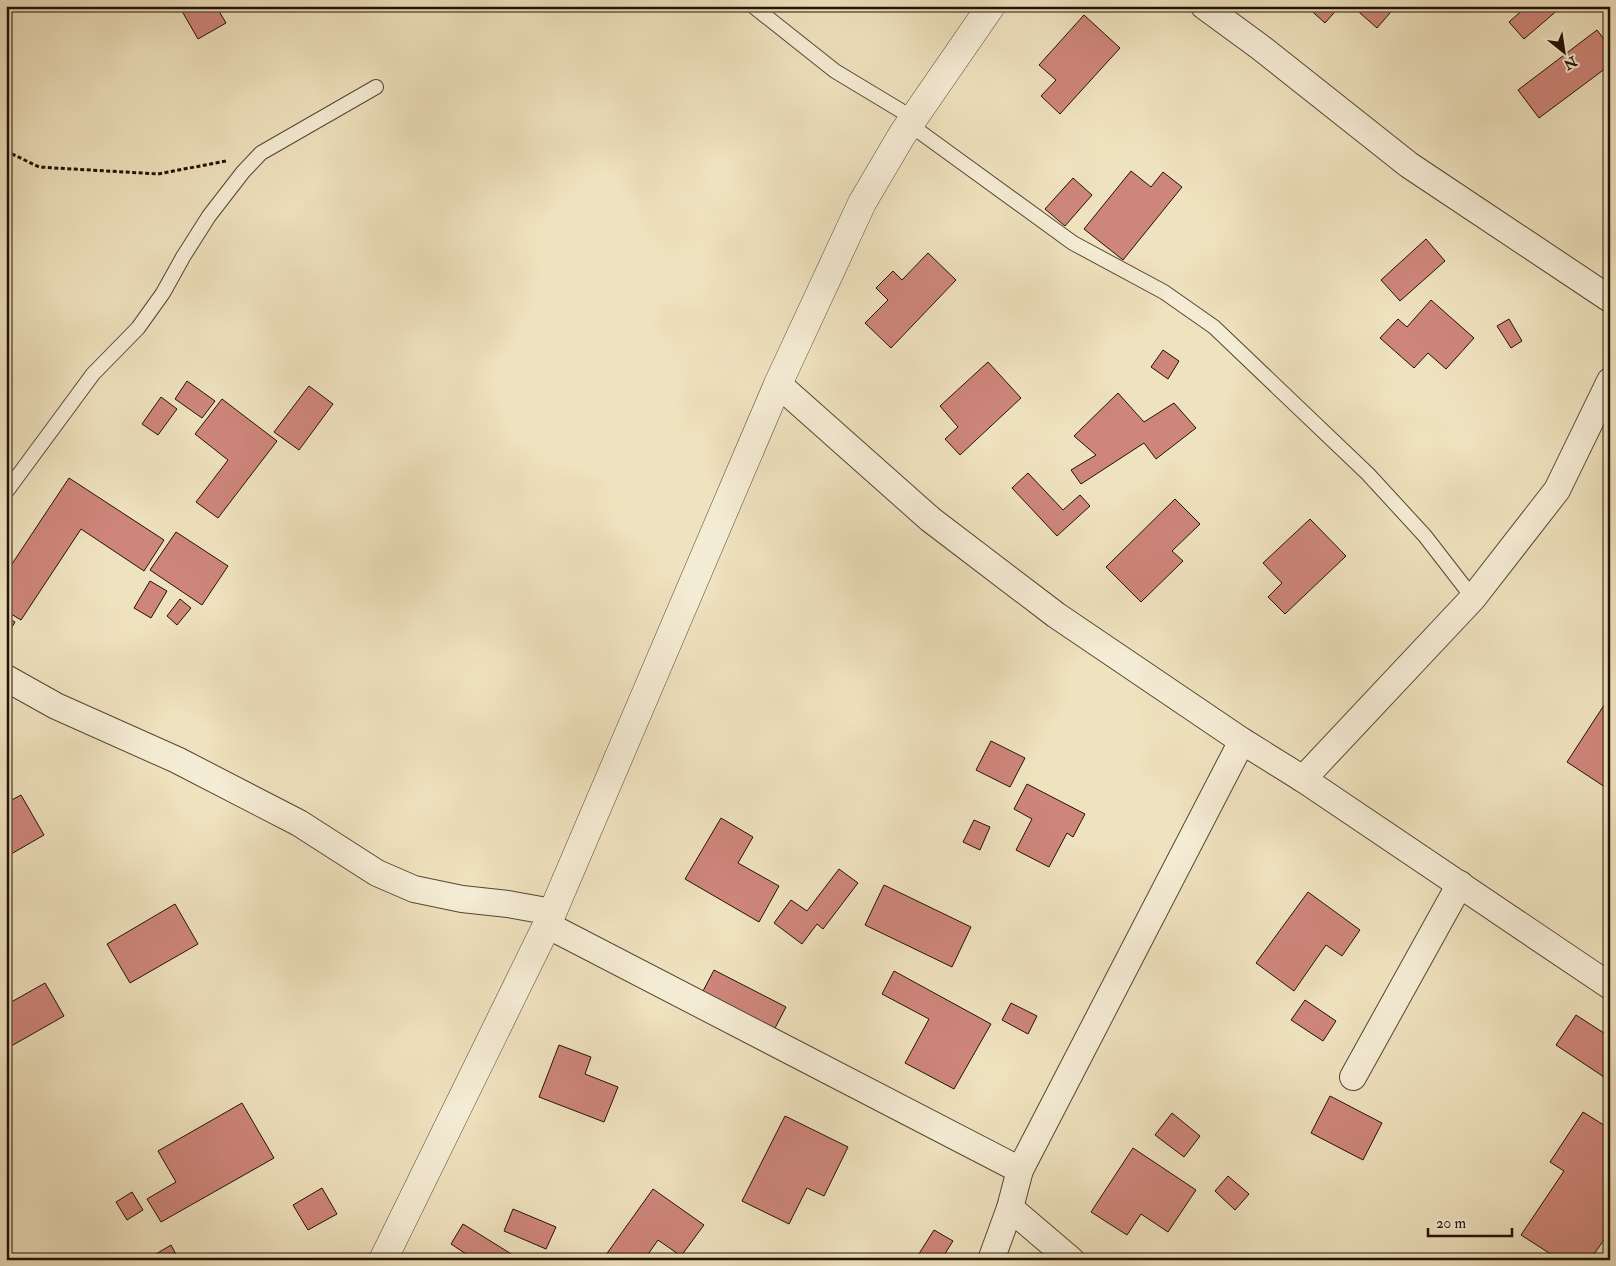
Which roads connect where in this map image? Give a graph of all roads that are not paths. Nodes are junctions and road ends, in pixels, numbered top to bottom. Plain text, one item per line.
1 (754, 6) edge
2 (991, 6) edge
3 (1204, 6) edge
4 (376, 87) dead end
5 (911, 121) junction
6 (1610, 299) edge
7 (1610, 381) edge
8 (778, 384) junction
9 (6, 492) edge
10 (1473, 598) junction
11 (6, 678) edge
12 (1242, 741) junction
13 (1303, 779) junction
14 (1460, 884) junction
15 (550, 918) junction
16 (1610, 986) edge
17 (1353, 1077) dead end
18 (1020, 1170) junction
19 (1010, 1208) junction
20 (383, 1260) edge
21 (991, 1260) edge
22 (1072, 1260) edge

1 - 5 lane
2 - 5 street
3 - 6 street
4 - 9 lane
5 - 8 street
5 - 10 lane
7 - 10 street
8 - 12 street
8 - 15 street
10 - 13 street
11 - 15 street
12 - 13 street
12 - 18 street
13 - 14 street
14 - 16 street
14 - 17 street
15 - 18 street
15 - 20 street
18 - 19 street
19 - 21 street
19 - 22 street

